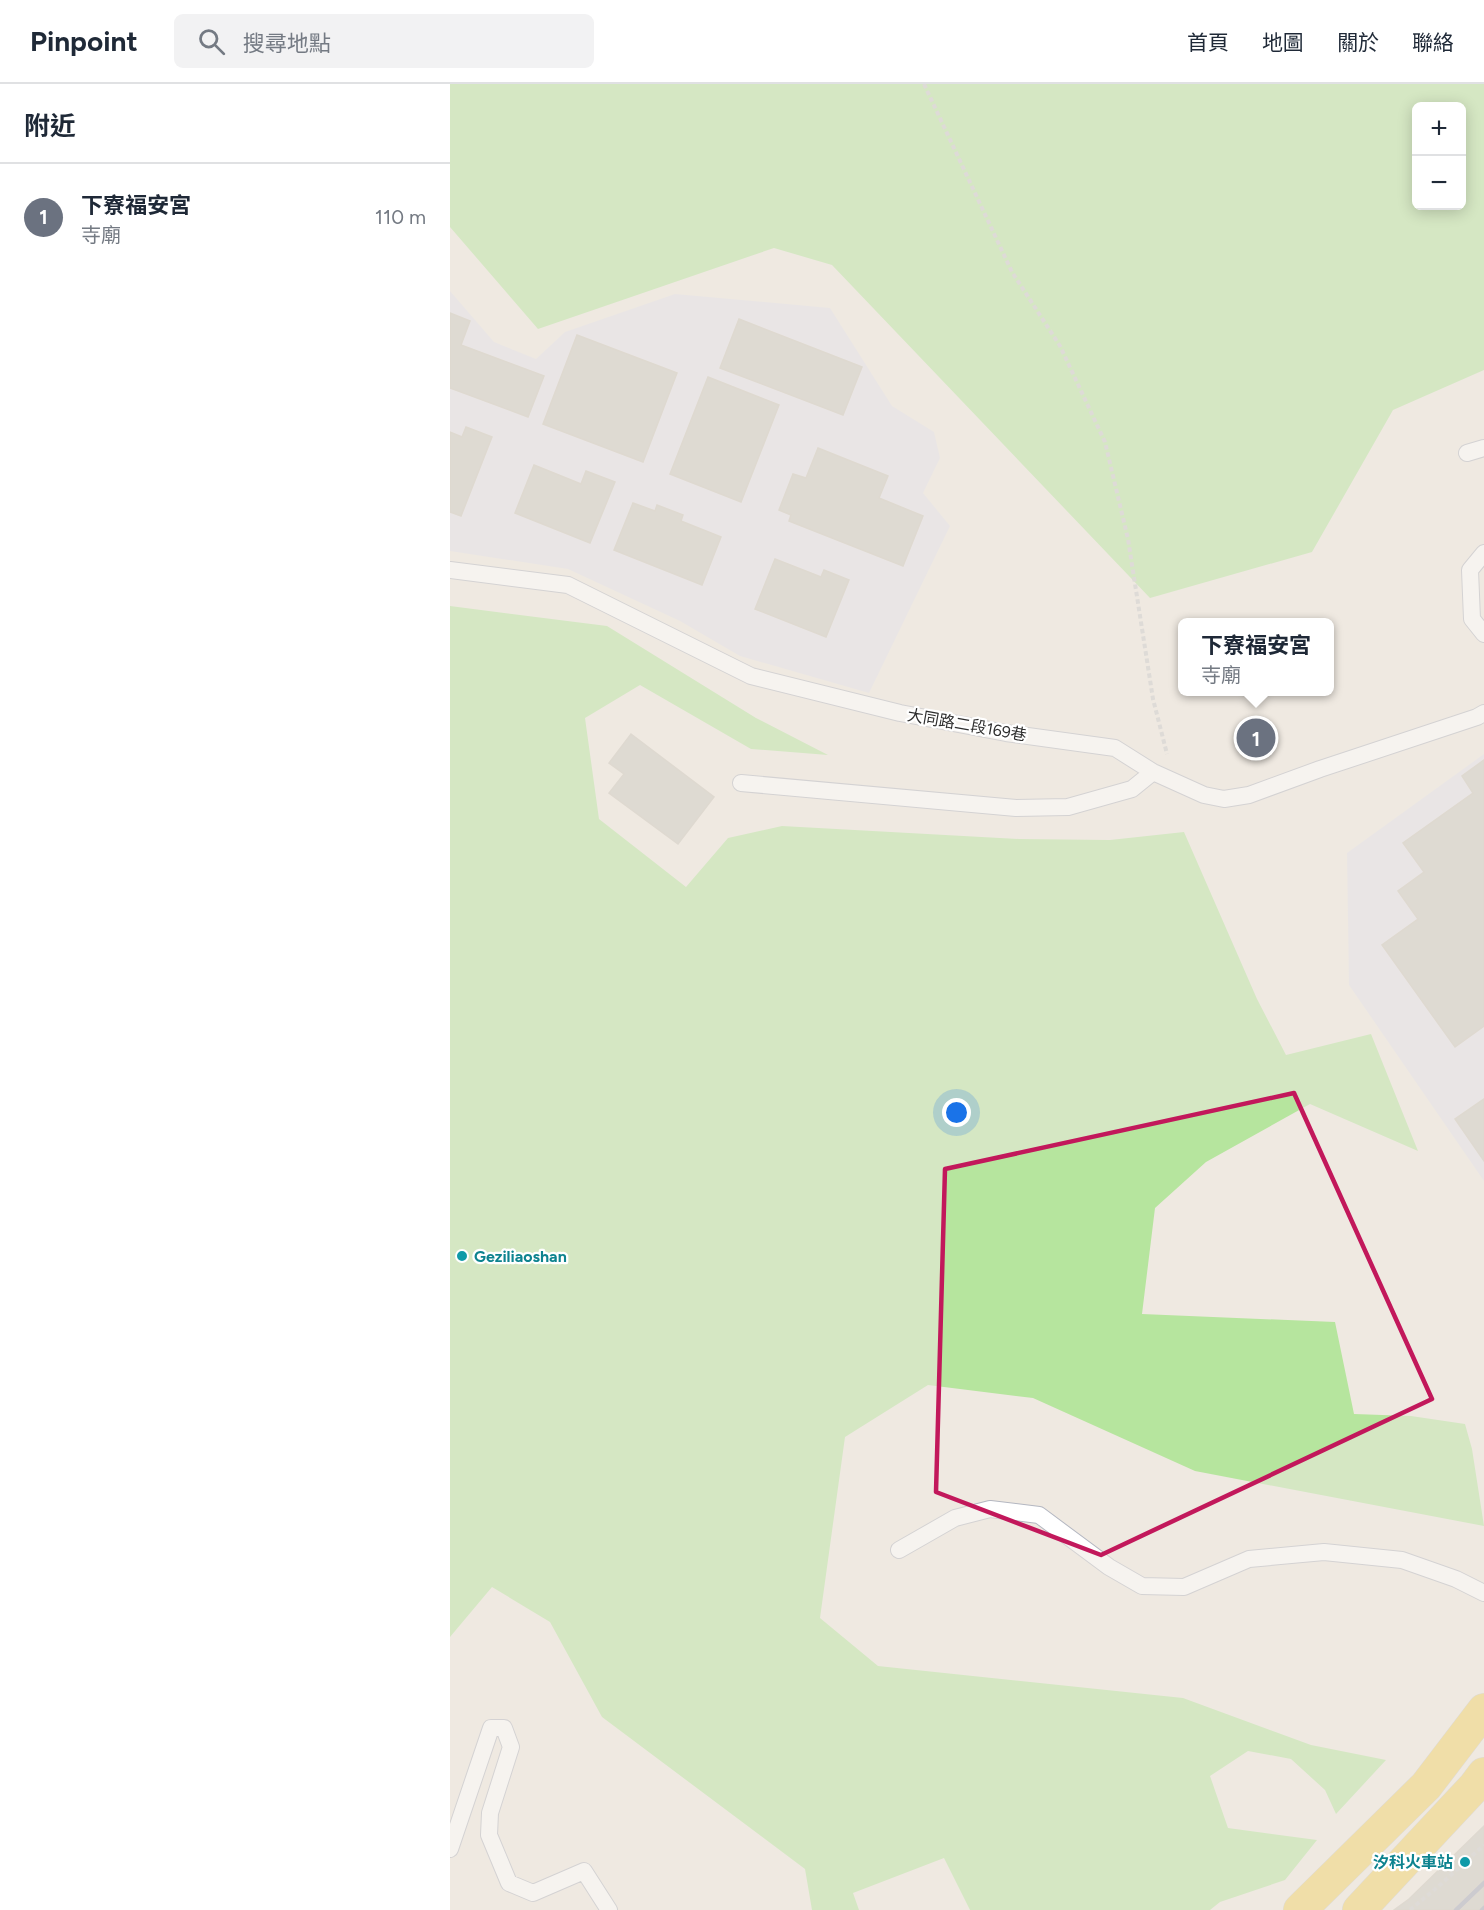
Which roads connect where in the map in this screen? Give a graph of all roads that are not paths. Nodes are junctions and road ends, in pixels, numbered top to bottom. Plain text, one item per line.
1 (1484, 448) edge
2 (1467, 453) dead end
3 (1484, 553) edge
4 (450, 570) edge
5 (1484, 634) edge
6 (1484, 713) edge
7 (1153, 772) junction
8 (741, 783) dead end
9 (898, 1550) dead end
10 (1484, 1593) edge
11 (1484, 1710) edge
12 (1484, 1774) edge
13 (450, 1849) edge
14 (609, 1910) edge
15 (1300, 1910) edge
16 (1359, 1910) edge

1 - 2 lane
3 - 5 lane
4 - 7 lane, 大同路二段169巷
6 - 7 lane, 大同路二段169巷
7 - 8 lane
9 - 10 lane
11 - 15 main road
12 - 16 main road
13 - 14 lane

